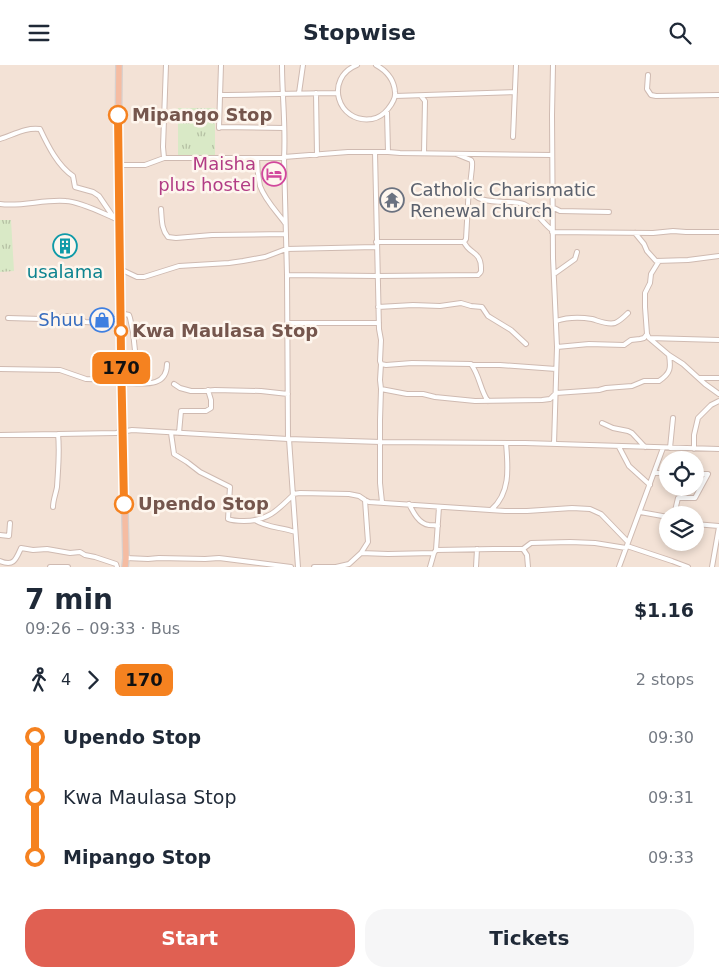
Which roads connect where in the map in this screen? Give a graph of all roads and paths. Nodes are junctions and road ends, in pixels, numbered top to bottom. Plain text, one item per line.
1 (119, 65) edge
2 (166, 65) edge
3 (221, 65) edge
4 (282, 65) edge
5 (303, 65) edge
6 (357, 65) edge
7 (376, 65) edge
8 (516, 65) edge
9 (552, 65) edge
10 (648, 75) dead end
11 (515, 92) junction
12 (299, 93) junction
13 (316, 93) junction
14 (338, 93) junction
15 (282, 94) junction
16 (220, 95) junction
17 (719, 95) edge
18 (395, 96) junction
19 (421, 96) junction
20 (428, 96) junction
21 (425, 101) junction
22 (387, 112) junction
23 (284, 128) junction
24 (513, 137) dead end
25 (0, 139) edge
26 (388, 151) junction
27 (375, 153) junction
28 (424, 153) junction
29 (454, 153) junction
30 (317, 155) junction
31 (552, 155) junction
32 (164, 158) junction
33 (284, 158) junction
34 (257, 159) junction
35 (118, 165) junction
36 (471, 184) junction
37 (0, 204) edge
38 (552, 207) junction
39 (161, 209) dead end
40 (609, 212) dead end
41 (117, 219) junction
42 (285, 223) junction
43 (552, 231) junction
44 (719, 232) edge
45 (635, 233) junction
46 (285, 234) junction
47 (464, 242) junction
48 (376, 245) junction
49 (286, 249) junction
50 (577, 252) dead end
51 (719, 256) edge
52 (659, 261) junction
53 (120, 269) junction
54 (554, 274) junction
55 (287, 275) junction
56 (377, 276) junction
57 (378, 307) junction
58 (628, 313) dead end
59 (121, 315) junction
60 (8, 318) dead end
61 (556, 321) junction
62 (287, 323) junction
63 (378, 323) junction
64 (648, 336) junction
65 (719, 340) edge
66 (526, 344) dead end
67 (557, 347) junction
68 (669, 355) junction
69 (167, 364) dead end
70 (381, 364) junction
71 (472, 365) junction
72 (0, 369) edge
73 (556, 369) junction
74 (699, 378) junction
75 (719, 378) edge
76 (123, 382) junction
77 (174, 384) dead end
78 (381, 389) junction
79 (208, 390) junction
80 (556, 393) junction
81 (288, 394) junction
82 (719, 394) edge
83 (488, 401) junction
84 (719, 401) edge
85 (673, 418) dead end
86 (602, 423) dead end
87 (122, 432) junction
88 (171, 433) junction
89 (179, 433) junction
90 (58, 434) junction
91 (0, 435) edge
92 (289, 439) junction
93 (380, 442) junction
94 (506, 443) junction
95 (554, 444) junction
96 (619, 447) junction
97 (645, 447) junction
98 (664, 448) junction
99 (670, 448) junction
100 (694, 449) junction
101 (719, 449) edge
102 (654, 473) junction
103 (659, 473) edge
104 (650, 485) junction
105 (293, 495) junction
106 (696, 496) edge
107 (365, 500) junction
108 (382, 502) junction
109 (409, 504) junction
110 (676, 506) edge
111 (53, 507) dead end
112 (439, 507) junction
113 (491, 510) junction
114 (640, 512) junction
115 (659, 515) edge
116 (255, 521) junction
117 (10, 523) dead end
118 (704, 525) edge
119 (438, 526) junction
120 (719, 526) edge
121 (295, 532) junction
122 (0, 535) edge
123 (627, 545) junction
124 (477, 549) junction
125 (524, 549) junction
126 (435, 552) junction
127 (361, 553) junction
128 (126, 558) junction
129 (0, 561) edge
130 (679, 566) edge
131 (50, 567) edge
132 (68, 567) edge
133 (117, 567) edge
134 (125, 567) edge
135 (291, 567) edge
136 (298, 567) edge
137 (314, 567) edge
138 (430, 567) edge
139 (476, 567) edge
140 (528, 567) edge
141 (619, 567) edge
142 (688, 567) edge
143 (712, 567) edge

1 - 35 highway
2 - 32 street
3 - 16 street
4 - 15 street
5 - 12 street
6 - 14 street
7 - 18 street
8 - 11 street
9 - 31 street
10 - 17 street
11 - 20 street
11 - 24 street
12 - 13 street
12 - 15 street
13 - 14 street
13 - 30 street
14 - 22 street
15 - 16 street
15 - 23 street
16 - 23 street
18 - 19 street
18 - 22 street
19 - 20 street
19 - 21 street
20 - 21 street
21 - 28 street
22 - 26 street
23 - 33 street
25 - 41 street
26 - 27 street
26 - 28 street
27 - 30 street
27 - 48 street
28 - 29 street
29 - 31 street
29 - 36 street
30 - 33 street
31 - 38 street
32 - 34 street
32 - 35 street
33 - 34 street
33 - 42 street
34 - 42 street
35 - 41 highway
36 - 43 street
36 - 47 street
37 - 41 street
38 - 40 street
38 - 43 street
39 - 46 street
41 - 53 highway
42 - 46 street
43 - 45 street
43 - 54 street
44 - 45 street
45 - 52 street
46 - 49 street
47 - 48 street
47 - 56 street
48 - 49 street
48 - 56 street
49 - 53 street
49 - 55 street
50 - 54 street
51 - 52 street
52 - 64 street
53 - 59 highway
54 - 61 street
55 - 56 street
55 - 62 street
56 - 57 street
57 - 63 street
57 - 66 street
58 - 61 street
59 - 60 street
59 - 76 highway
59 - 76 street
61 - 67 street
62 - 63 street
62 - 81 street
63 - 70 street
64 - 65 street
64 - 67 street
64 - 68 street
67 - 73 street
68 - 74 street
68 - 80 street
69 - 76 street
70 - 71 street
70 - 78 street
71 - 73 street
71 - 83 street
72 - 76 street
73 - 80 street
74 - 75 street
74 - 82 street
76 - 87 highway
77 - 79 street
78 - 83 street
78 - 93 street
79 - 81 street
79 - 89 street
80 - 83 street
80 - 95 street
81 - 92 street
84 - 100 street
85 - 99 street
86 - 97 street
87 - 88 street
87 - 90 street
87 - 128 highway
88 - 89 street
88 - 116 street
89 - 92 street
90 - 91 street
90 - 111 street
92 - 93 street
92 - 105 street
93 - 94 street
93 - 108 street
94 - 95 street
94 - 113 street
95 - 96 street
96 - 97 street
96 - 104 street
97 - 98 street
98 - 99 street
98 - 102 street
99 - 100 street
100 - 101 street
102 - 103 street
102 - 104 street
104 - 114 street
105 - 107 street
105 - 116 street
105 - 121 street
106 - 110 street
107 - 108 street
107 - 127 street
108 - 109 street
109 - 112 street
109 - 119 street
112 - 113 street
112 - 119 street
113 - 123 street
114 - 115 street
114 - 123 street
116 - 121 street
117 - 122 street
118 - 120 street
119 - 126 street
120 - 143 street
121 - 136 street
123 - 125 street
123 - 130 street
123 - 141 street
124 - 125 street
124 - 126 street
124 - 139 street
125 - 140 street
126 - 127 street
126 - 138 street
127 - 137 street
128 - 134 highway
128 - 135 street
129 - 133 street
130 - 142 street
131 - 132 street

